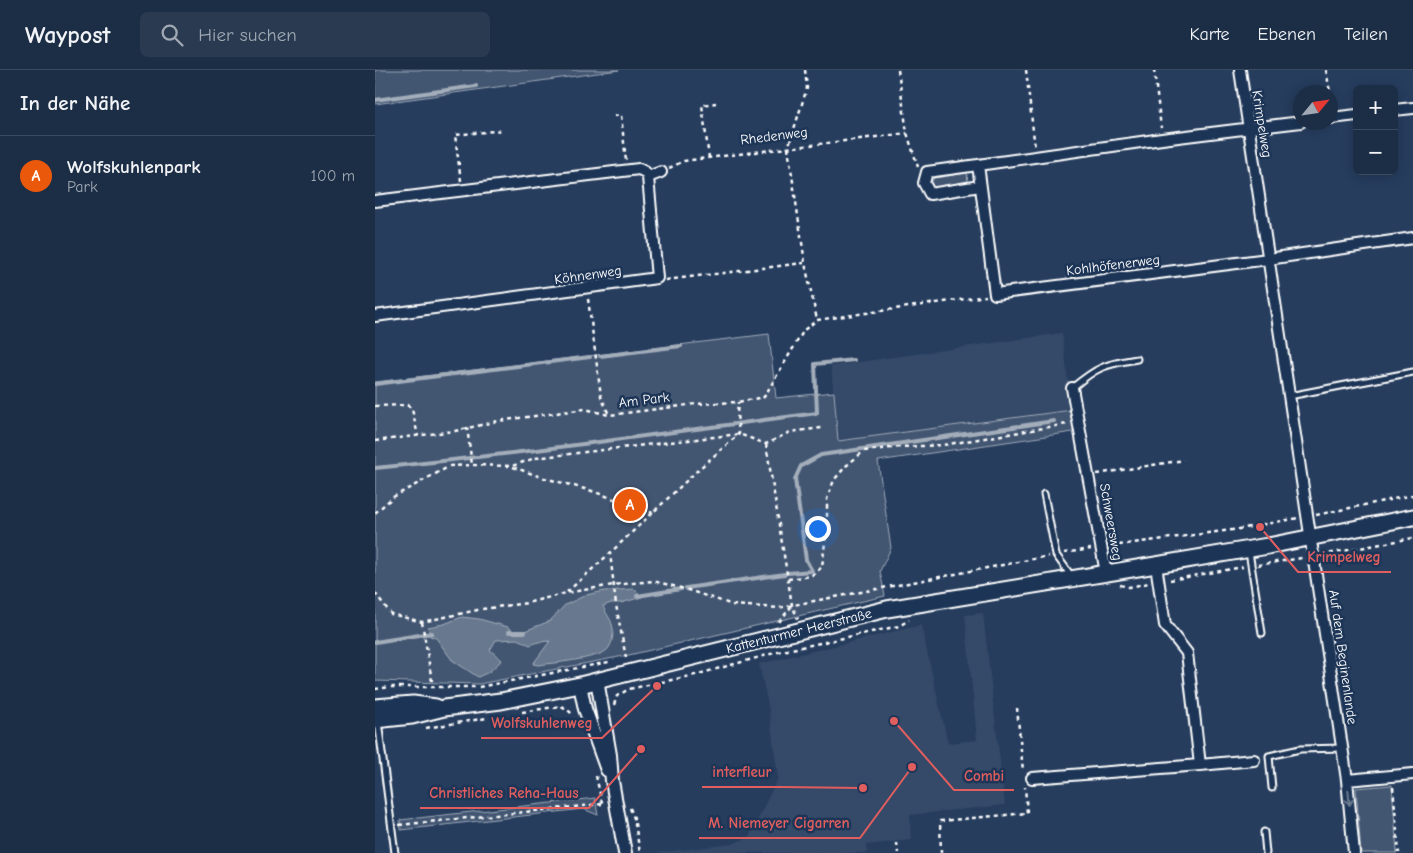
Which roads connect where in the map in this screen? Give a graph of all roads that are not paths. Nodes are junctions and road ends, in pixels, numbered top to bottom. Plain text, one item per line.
1 (1240, 70) edge
2 (1413, 108) edge
3 (1398, 110) edge
4 (1353, 115) edge
5 (1338, 117) edge
6 (1293, 123) edge
7 (1249, 129) junction
8 (978, 165) junction
9 (661, 172) road end
10 (648, 177) junction
11 (980, 186) junction
12 (375, 201) edge
13 (1413, 238) edge
14 (1268, 259) junction
15 (375, 316) edge
16 (1137, 359) dead end
17 (1413, 372) edge
18 (1072, 388) joint
19 (1289, 396) junction
20 (1044, 494) dead end
21 (1413, 517) edge
22 (1312, 537) junction
23 (1249, 549) junction
24 (1156, 566) junction
25 (1072, 578) junction
26 (1110, 578) junction
27 (1262, 632) dead end
28 (597, 680) junction
29 (580, 685) junction
30 (376, 716) edge
31 (1343, 748) junction
32 (1254, 760) dead end
33 (1200, 765) junction
34 (1413, 774) edge
35 (1347, 780) junction
36 (612, 781) junction
37 (1027, 781) road end
38 (1272, 788) dead end
39 (1264, 832) dead end
40 (395, 853) edge
41 (625, 853) edge
42 (1266, 853) edge
43 (1354, 853) edge

1 - 7 street, Krimpelweg
2 - 3 street
4 - 5 street
6 - 7 street
7 - 8 street
7 - 14 street, Krimpelweg
8 - 11 street
8 - 11 street
9 - 10 street
10 - 12 street
10 - 15 street, Köhnenweg
11 - 14 street, Kohlhöfenerweg
13 - 14 street, Kohlhöfenerweg
14 - 19 street, Krimpelweg
16 - 18 lane, Schweersweg
17 - 19 lane
18 - 26 street, Schweersweg
19 - 22 street, Krimpelweg
20 - 25 lane
21 - 22 main road, Kattenturmer Heerstraße
22 - 23 main road, Kattenturmer Heerstraße
22 - 31 street, Auf dem Beginenlande
23 - 24 main road, Kattenturmer Heerstraße
23 - 27 lane
24 - 26 main road, Kattenturmer Heerstraße
24 - 33 street
25 - 26 main road, Kattenturmer Heerstraße
25 - 28 main road, Kattenturmer Heerstraße
28 - 29 main road, Kattenturmer Heerstraße
28 - 36 street
29 - 30 main road, Kattenturmer Heerstraße
29 - 36 street
30 - 40 lane
31 - 35 street, Auf dem Beginenlande
31 - 38 lane
32 - 33 street
33 - 37 street
34 - 35 street
35 -> 43 street, Auf dem Beginenlande
36 - 41 street
39 - 42 lane

